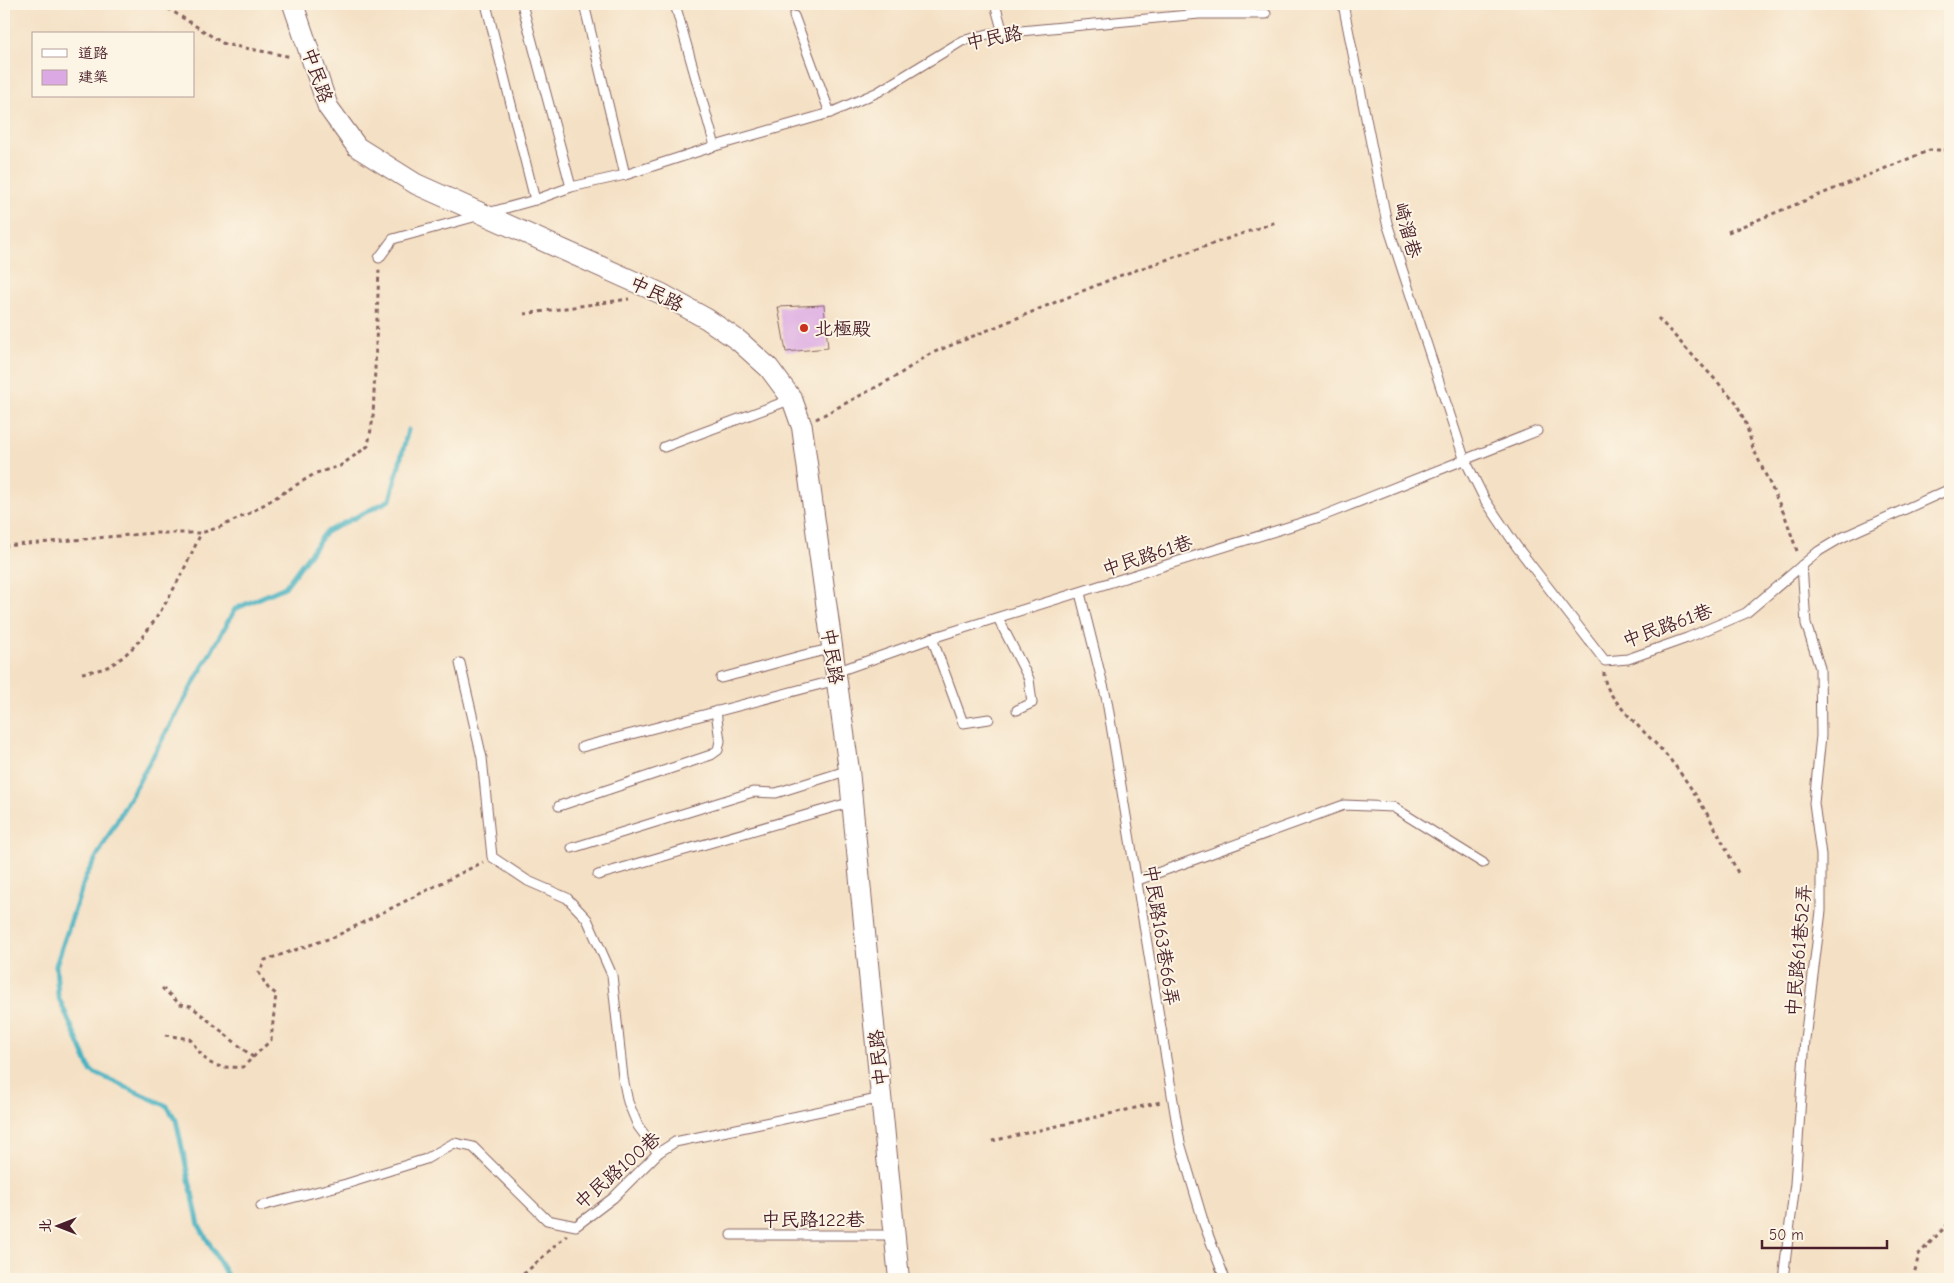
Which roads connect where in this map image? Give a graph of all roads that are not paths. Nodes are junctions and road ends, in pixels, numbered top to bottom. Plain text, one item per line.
1 (294, 4) edge
2 (486, 4) edge
3 (522, 4) edge
4 (584, 4) edge
5 (675, 4) edge
6 (996, 4) edge
7 (1197, 4) edge
8 (1343, 4) edge
9 (1199, 14) junction
10 (1266, 14) dead end
11 (794, 16) dead end
12 (1003, 33) junction
13 (830, 113) junction
14 (715, 146) junction
15 (625, 175) junction
16 (571, 187) junction
17 (535, 200) junction
18 (483, 212) junction
19 (379, 258) road end
20 (792, 399) junction
21 (1537, 431) dead end
22 (664, 447) dead end
23 (1464, 458) junction
24 (1950, 489) edge
25 (1802, 566) junction
26 (1080, 593) junction
27 (998, 618) junction
28 (932, 638) junction
29 (831, 648) junction
30 (460, 663) dead end
31 (836, 672) junction
32 (721, 678) dead end
33 (1017, 710) dead end
34 (716, 711) junction
35 (990, 719) dead end
36 (582, 747) dead end
37 (849, 770) junction
38 (852, 802) junction
39 (559, 806) dead end
40 (572, 848) dead end
41 (1483, 863) dead end
42 (598, 875) dead end
43 (1138, 880) junction
44 (882, 1098) junction
45 (658, 1153) junction
46 (261, 1206) dead end
47 (731, 1235) dead end
48 (895, 1235) junction
49 (899, 1279) edge
50 (1225, 1279) edge
51 (1783, 1279) edge

1 - 18 street, 中民路
2 - 17 lane
3 - 16 lane
4 - 15 lane
5 - 14 lane
6 - 12 lane
7 - 9 lane
8 - 23 lane, 崎溜巷
9 - 10 lane, 中民路
9 - 12 lane, 中民路
11 - 13 lane
12 - 13 lane, 中民路
13 - 14 lane, 中民路
14 - 15 lane, 中民路
15 - 16 lane, 中民路
16 - 17 lane, 中民路
17 - 18 lane, 中民路
18 - 19 lane, 中民路
18 - 20 street, 中民路
20 - 22 lane
20 - 29 street, 中民路
21 - 23 lane, 中民路61巷
23 - 25 lane, 中民路61巷
23 - 26 lane, 中民路61巷
24 - 25 lane, 中民路61巷
25 - 51 lane, 中民路61巷52弄
26 - 27 lane, 中民路61巷
26 - 43 lane, 中民路163巷66弄
27 - 28 lane, 中民路61巷
27 - 33 lane
28 - 31 lane, 中民路61巷
28 - 35 lane
29 - 31 street, 中民路
29 - 32 lane
30 - 45 lane
31 - 34 lane, 中民路61巷
31 - 37 street, 中民路
34 - 36 lane, 中民路61巷
34 - 39 lane
37 - 38 street, 中民路
37 - 40 lane
38 - 42 lane
38 - 44 street, 中民路
41 - 43 lane
43 - 50 lane, 中民路163巷66弄
44 - 45 lane, 中民路100巷
44 - 48 street, 中民路
45 - 46 lane, 中民路100巷
47 - 48 lane, 中民路122巷
48 - 49 street, 中民路

